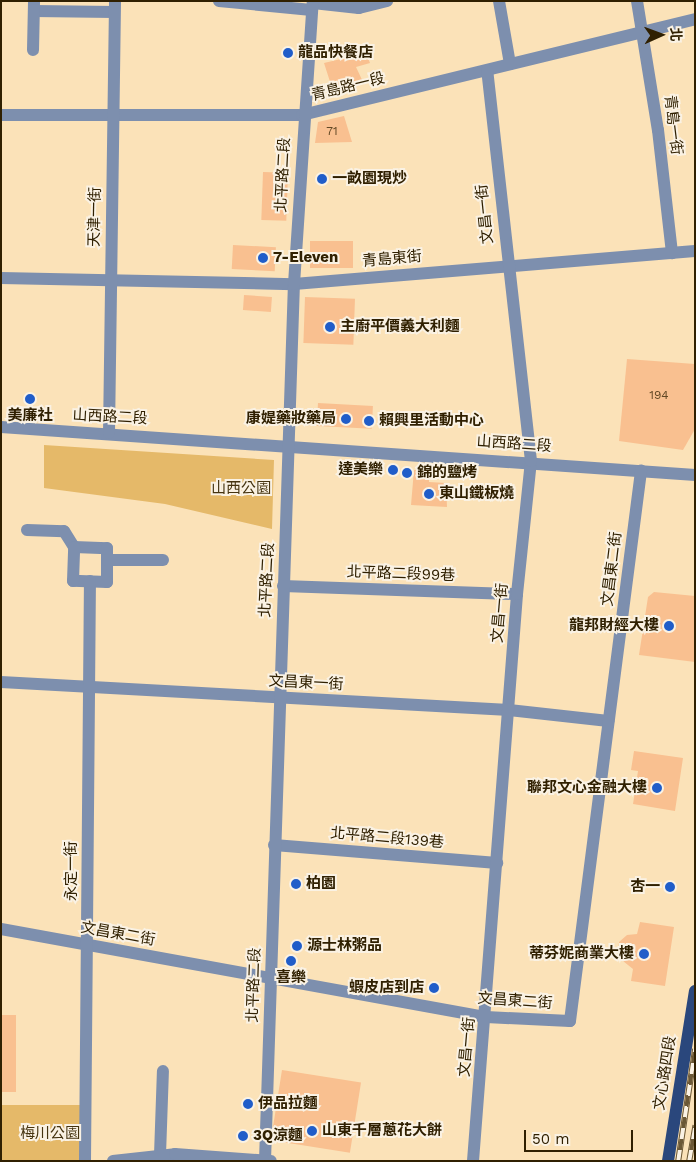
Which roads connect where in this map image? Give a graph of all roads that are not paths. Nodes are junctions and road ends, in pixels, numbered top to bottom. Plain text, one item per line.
1 (219, 1) edge
2 (387, 1) edge
3 (499, 1) edge
4 (637, 1) edge
5 (312, 5) edge
6 (34, 6) edge
7 (114, 6) edge
8 (695, 19) edge
9 (644, 31) junction
10 (33, 50) dead end
11 (510, 64) junction
12 (487, 70) junction
13 (1, 114) edge
14 (113, 114) junction
15 (302, 114) junction
16 (695, 251) edge
17 (672, 253) junction
18 (506, 266) junction
19 (1, 278) edge
20 (111, 279) junction
21 (294, 284) junction
22 (1, 427) edge
23 (109, 433) junction
24 (290, 446) junction
25 (531, 461) junction
26 (641, 471) junction
27 (695, 475) edge
28 (27, 530) dead end
29 (74, 546) junction
30 (107, 560) junction
31 (163, 560) dead end
32 (90, 581) junction
33 (283, 586) junction
34 (517, 594) junction
35 (1, 682) edge
36 (90, 687) junction
37 (279, 698) junction
38 (509, 710) junction
39 (608, 721) junction
40 (274, 844) junction
41 (497, 863) junction
42 (1, 929) edge
43 (88, 946) junction
44 (270, 978) junction
45 (695, 991) edge
46 (486, 1017) junction
47 (163, 1071) dead end
48 (160, 1155) junction
49 (267, 1160) edge
50 (85, 1161) edge
51 (113, 1161) edge
52 (473, 1161) edge
53 (668, 1161) edge

1 - 5 street
2 - 5 street
3 - 11 street
4 - 9 street, 青島一街
5 - 15 street, 北平路二段
6 - 7 street
6 - 10 street
7 - 14 street, 天津一街
8 - 9 street, 青島路一段
9 - 11 street, 青島路一段
9 - 17 street, 青島一街
11 - 12 street, 青島路一段
12 - 15 street, 青島路一段
12 - 18 street, 文昌一街
13 - 14 street, 青島路一段
14 - 15 street, 青島路一段
14 - 20 street, 天津一街
15 - 21 street, 北平路二段
16 - 17 street, 青島東街
17 - 18 street, 青島東街
18 - 21 street, 青島東街
18 - 25 street, 文昌一街
19 - 20 street, 青島東街
20 - 21 street, 青島東街
20 - 23 street, 天津一街
21 - 24 street, 北平路二段
22 - 23 street, 山西路二段
23 - 24 street, 山西路二段
24 - 25 street, 山西路二段
24 - 33 street, 北平路二段
25 - 26 street, 山西路二段
25 - 34 street, 文昌一街
26 - 27 street, 山西路二段
26 - 39 street, 文昌東二街
28 - 29 street
29 - 30 street
29 - 32 street
30 - 31 street
30 - 32 street
32 - 36 street, 永定一街
33 - 34 street, 北平路二段99巷
33 - 37 street, 北平路二段
34 - 38 street, 文昌一街
35 - 36 street, 文昌東一街
36 - 37 street, 文昌東一街
36 - 43 street, 永定一街
37 - 38 street, 文昌東一街
37 - 40 street, 北平路二段
38 - 39 street, 文昌東一街
38 - 41 street, 文昌一街
39 - 46 street, 文昌東二街
40 - 41 street, 北平路二段139巷
40 - 44 street, 北平路二段
41 - 46 street, 文昌一街
42 - 43 street, 文昌東二街
43 - 44 street, 文昌東二街
43 - 50 street, 永定一街
44 - 46 street, 文昌東二街
44 - 49 street, 北平路二段
45 - 53 main road, 文心路四段
46 - 52 street, 文昌一街
47 - 48 street
48 - 49 street
48 - 51 street

